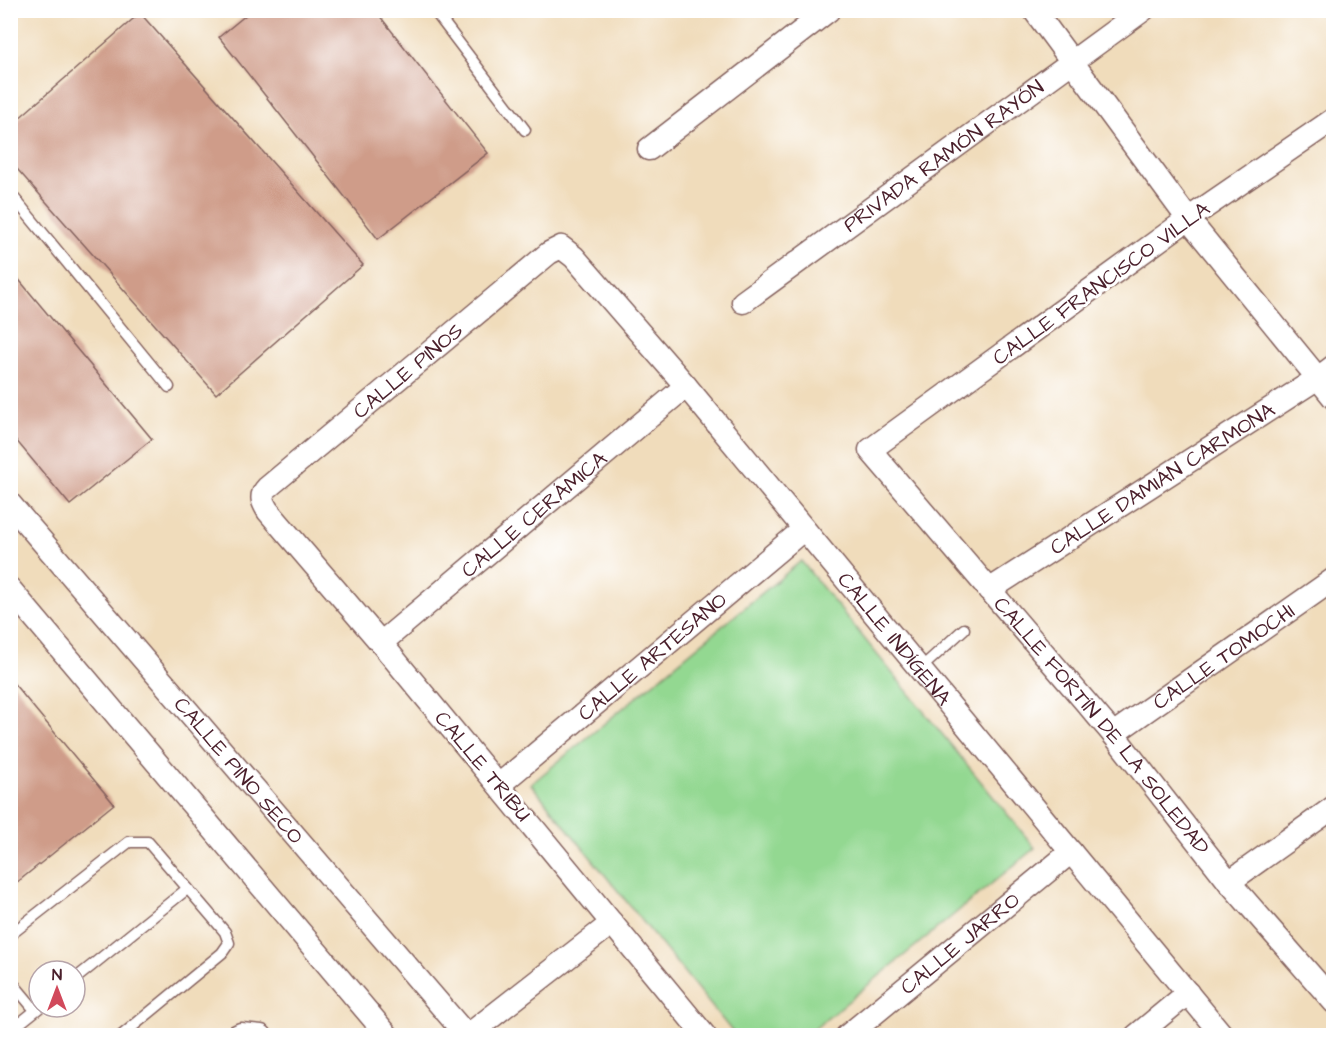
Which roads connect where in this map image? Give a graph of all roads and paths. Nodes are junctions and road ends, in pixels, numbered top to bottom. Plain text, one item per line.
1 (434, 10) edge
2 (829, 10) edge
3 (1034, 10) edge
4 (1143, 10) edge
5 (1072, 61) junction
6 (1334, 119) edge
7 (525, 130) dead end
8 (649, 149) dead end
9 (10, 193) edge
10 (1188, 219) junction
11 (561, 247) joint
12 (743, 302) dead end
13 (1326, 372) edge
14 (686, 386) junction
15 (169, 387) dead end
16 (1334, 398) edge
17 (870, 450) joint
18 (262, 497) joint
19 (10, 504) edge
20 (804, 530) junction
21 (1334, 579) edge
22 (10, 589) edge
23 (989, 590) junction
24 (964, 628) dead end
25 (381, 643) junction
26 (920, 669) junction
27 (1113, 734) junction
28 (499, 786) junction
29 (1334, 807) edge
30 (1071, 852) junction
31 (1229, 882) junction
32 (187, 889) junction
33 (612, 923) junction
34 (10, 935) edge
35 (87, 969) edge
36 (10, 980) edge
37 (1188, 993) junction
38 (27, 998) edge
39 (1334, 1002) edge
40 (27, 1017) edge
41 (10, 1030) edge
42 (121, 1035) edge
43 (237, 1035) edge
44 (261, 1035) edge
45 (388, 1035) edge
46 (467, 1035) edge
47 (705, 1035) edge
48 (847, 1035) edge
49 (1136, 1035) edge
50 (1223, 1035) edge

1 - 7 lane
2 - 8 street
3 - 5 street
4 - 5 street, PRIVADA RAMÓN RAYÓN
5 - 10 street
5 - 12 street, PRIVADA RAMÓN RAYÓN
6 - 10 street, CALLE FRANCISCO VILLA
9 - 15 lane
10 - 13 street
10 - 17 street, CALLE FRANCISCO VILLA
11 - 14 street, CALLE INDÍGENA
11 - 18 street, CALLE PINOS
13 - 16 street
13 - 23 street, CALLE DAMIÁN CARMONA
14 - 20 street, CALLE INDÍGENA
14 - 25 street, CALLE CERÁMICA
17 - 23 street, CALLE FORTÍN DE LA SOLEDAD
18 - 25 street, CALLE TRIBU
19 - 46 street, CALLE PINO SECO
20 - 26 street, CALLE INDÍGENA
20 - 28 street, CALLE ARTESANO
21 - 27 street, CALLE TOMOCHI
22 - 45 street
23 - 27 street, CALLE FORTÍN DE LA SOLEDAD
24 - 26 lane
25 - 28 street, CALLE TRIBU
26 - 30 street, CALLE INDÍGENA
27 - 31 street, CALLE FORTÍN DE LA SOLEDAD
28 - 33 street, CALLE TRIBU
29 - 31 street
30 - 37 street, CALLE INDÍGENA
30 - 48 street, CALLE JARRO
31 - 39 street, CALLE FORTÍN DE LA SOLEDAD
32 - 34 lane
32 - 35 lane
32 - 42 lane
33 - 46 street
33 - 47 street, CALLE TRIBU
36 - 38 lane
37 - 49 street
37 - 50 street, CALLE INDÍGENA
40 - 41 lane
43 - 44 street

